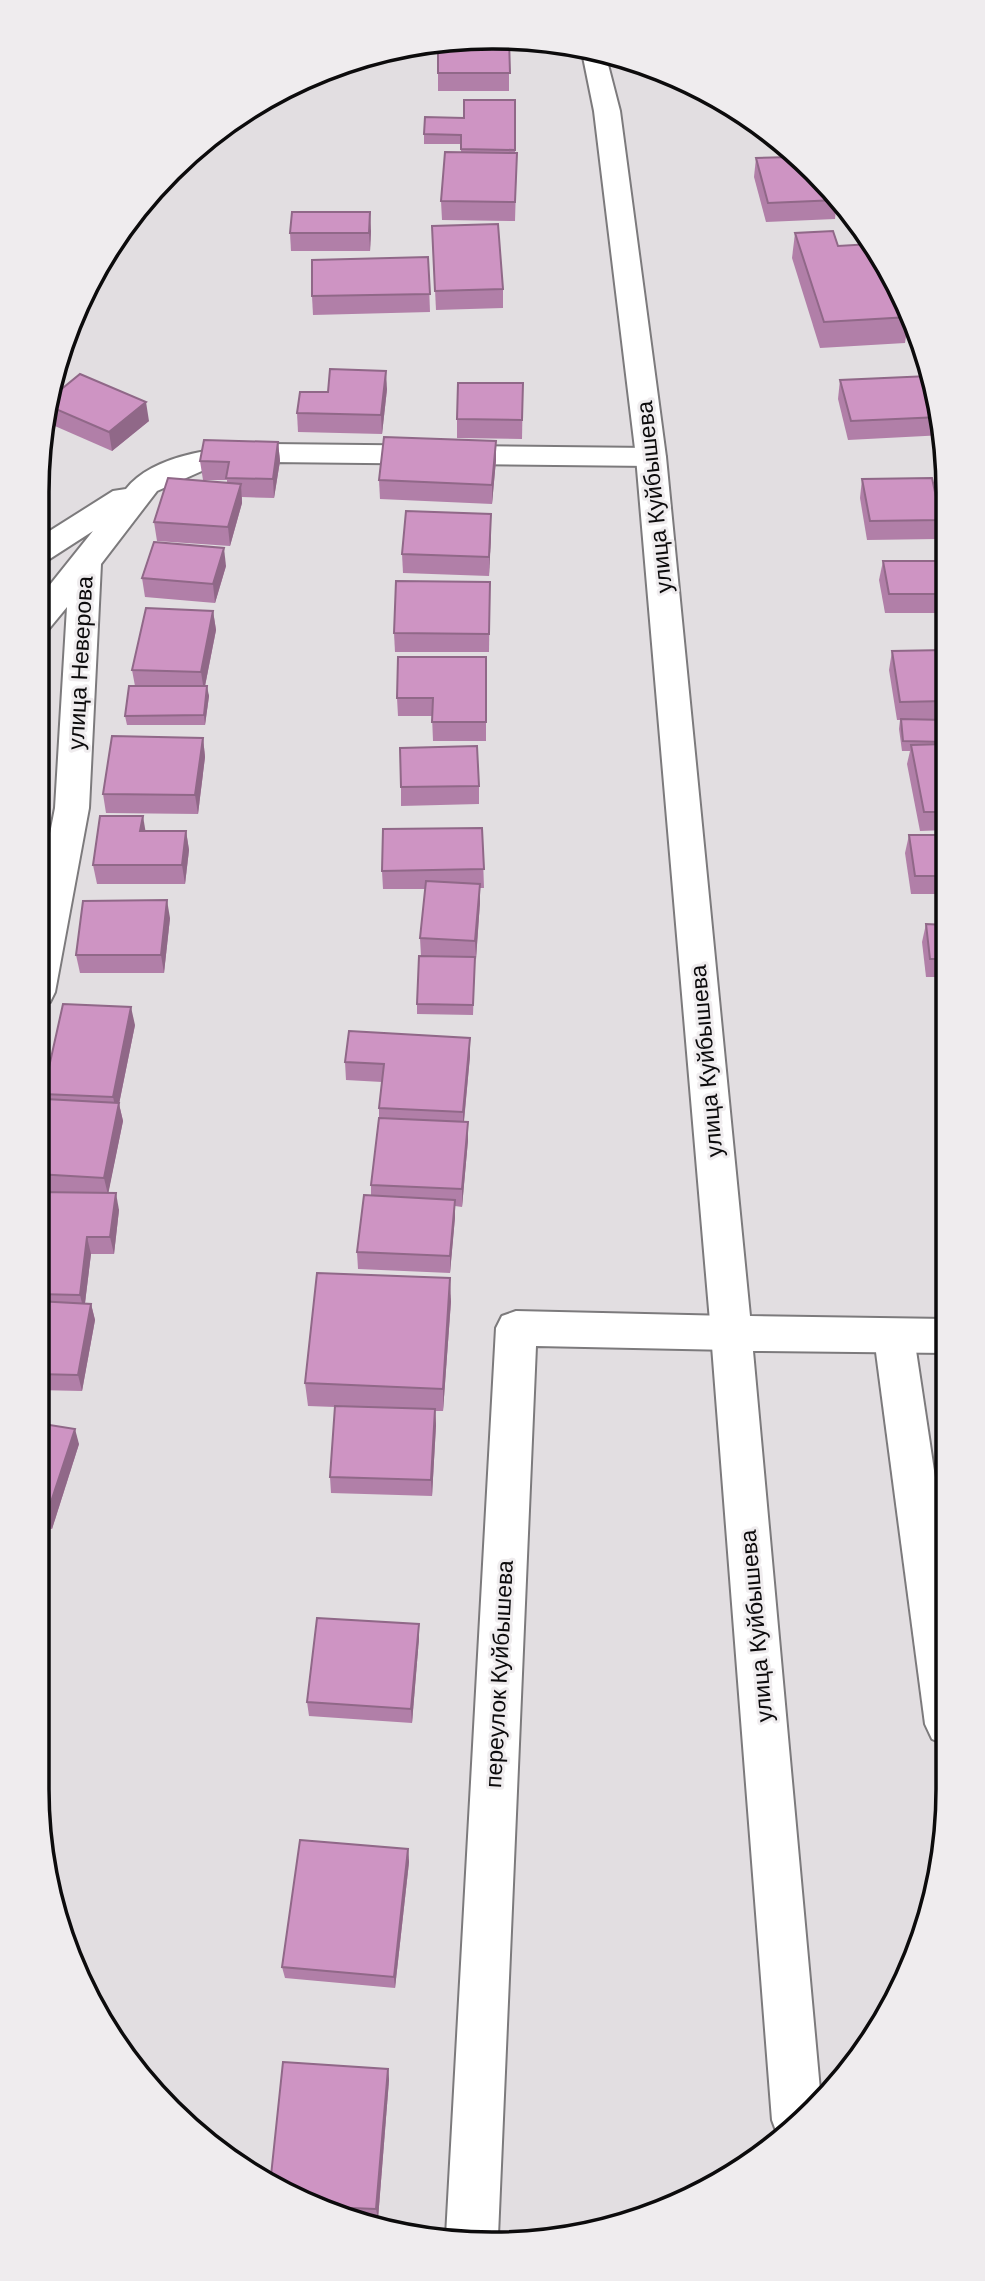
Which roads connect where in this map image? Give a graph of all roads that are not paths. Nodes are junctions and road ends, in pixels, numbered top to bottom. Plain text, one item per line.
1 (595, 61) edge
2 (651, 457) junction
3 (146, 484) junction
4 (49, 545) edge
5 (85, 563) junction
6 (49, 607) edge
7 (49, 929) edge
8 (731, 1333) junction
9 (894, 1336) junction
10 (936, 1336) edge
11 (936, 1638) edge
12 (795, 2098) edge
13 (472, 2231) edge

1 - 2 street, улица Куйбышева
2 - 3 street, улица Неверова
2 - 8 street, улица Куйбышева
3 - 4 street
3 - 5 street, улица Неверова
5 - 6 street
5 - 7 street, улица Неверова
8 - 9 street
8 - 12 street, улица Куйбышева
8 - 13 street, переулок Куйбышева
9 - 10 street
9 - 11 street

